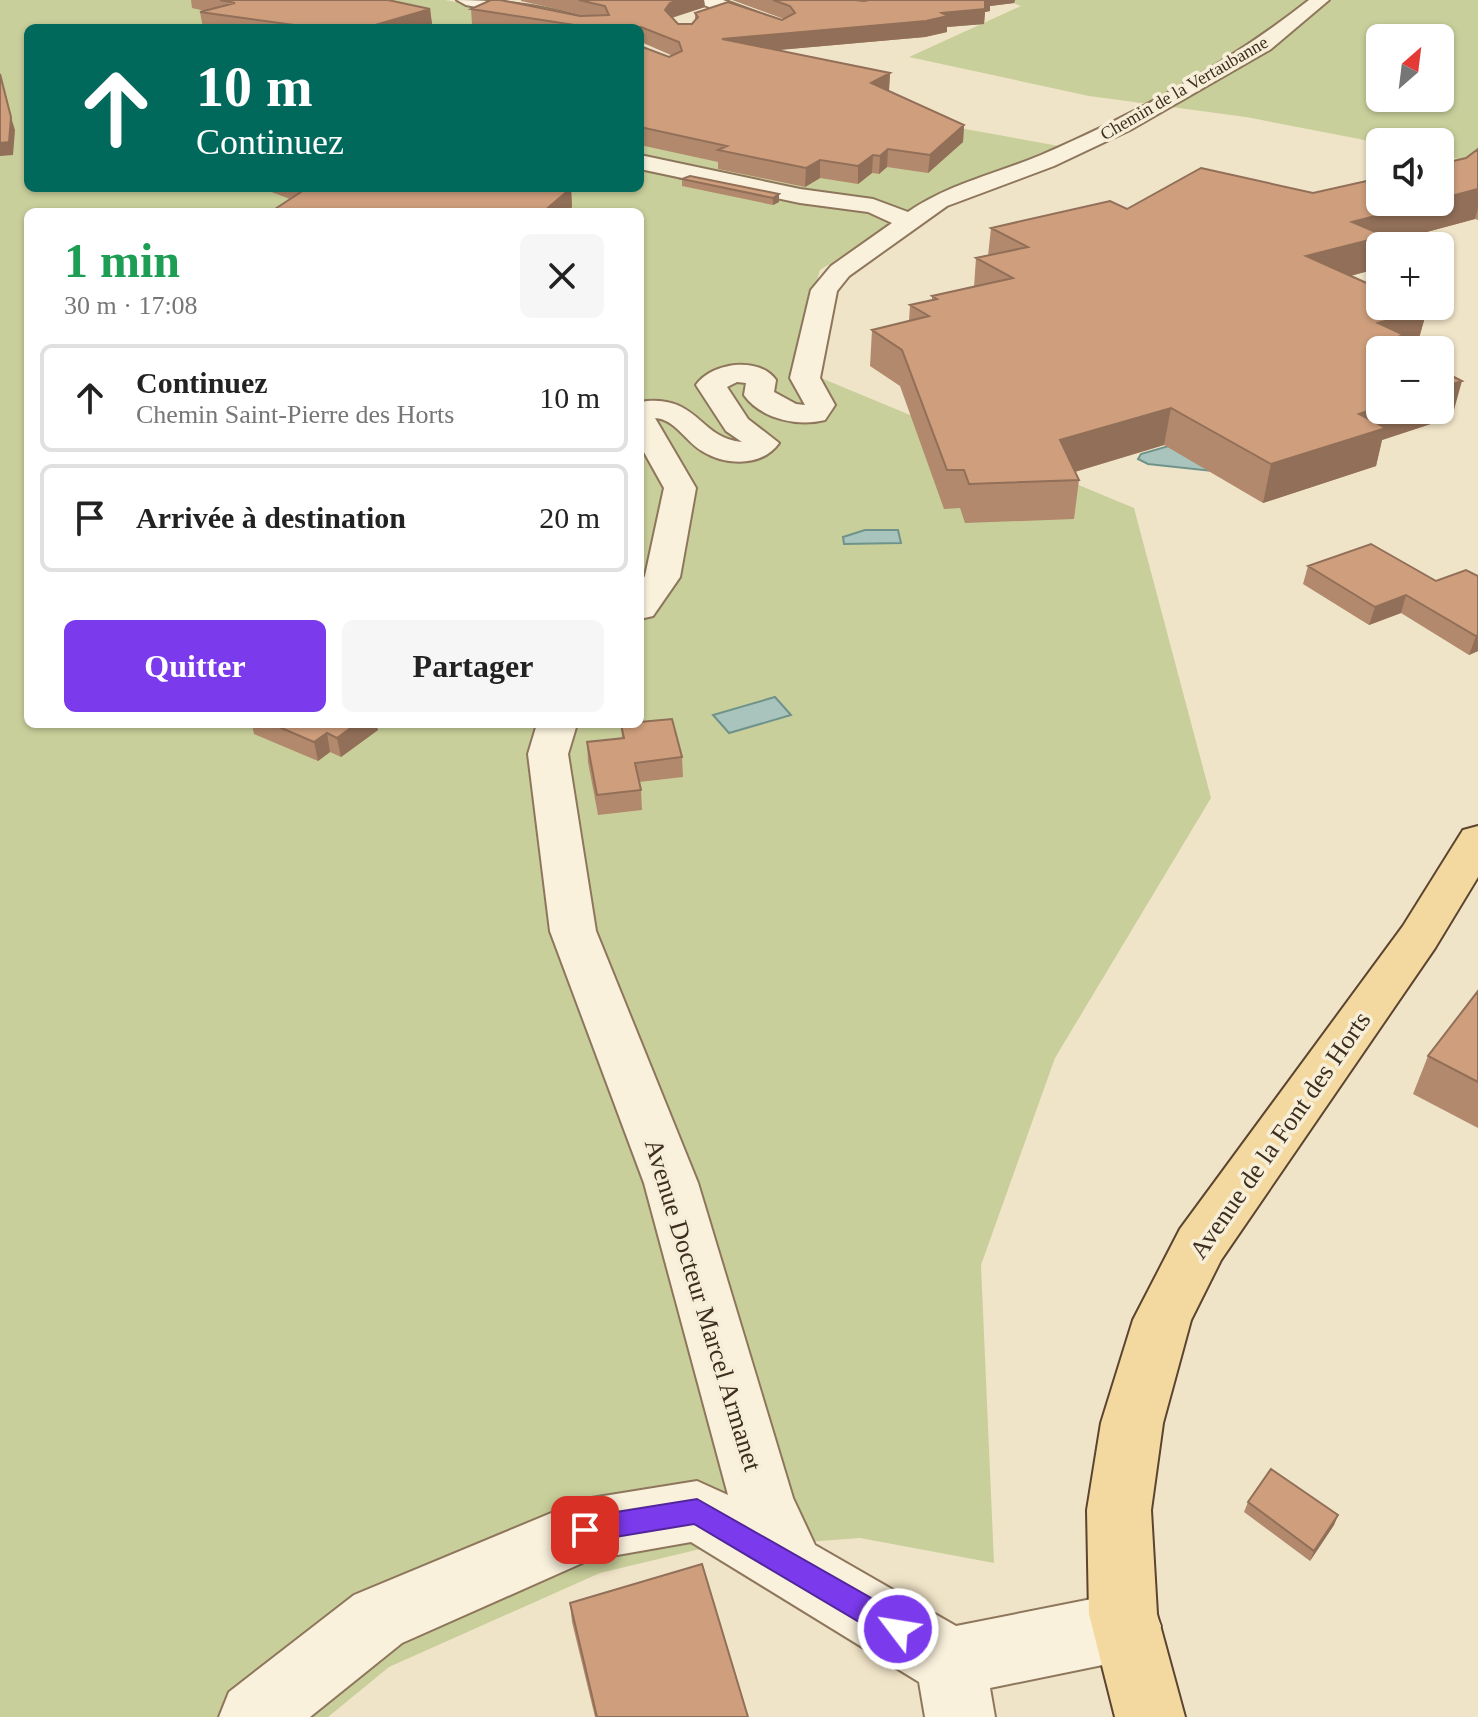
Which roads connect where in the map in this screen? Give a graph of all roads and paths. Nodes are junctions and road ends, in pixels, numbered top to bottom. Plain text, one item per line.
1 (466, 0) edge
2 (707, 0) edge
3 (1320, 0) edge
4 (729, 8) junction
5 (697, 19) edge
6 (587, 24) edge
7 (783, 28) edge
8 (644, 163) edge
9 (910, 222) junction
10 (644, 410) edge
11 (644, 425) edge
12 (644, 602) edge
13 (556, 728) edge
14 (1478, 840) edge
15 (1478, 875) edge
16 (1419, 937) junction
17 (790, 1564) junction
18 (1127, 1626) junction
19 (956, 1689) edge
20 (254, 1717) edge
21 (1150, 1717) edge

1 - 6 street
2 - 4 street
3 - 9 street, Chemin de la Vertaubanne
4 - 5 street
4 - 7 street
8 - 9 street
9 - 10 street
11 - 12 street
13 - 17 street, Avenue Docteur Marcel Armanet
14 - 16 main road, Avenue de la Font des Horts
15 - 16 main road, Avenue de la Font des Horts
16 - 18 main road, Avenue de la Font des Horts
17 - 19 street
17 - 20 street
18 - 19 street
18 - 21 main road, Avenue de la Font des Horts

